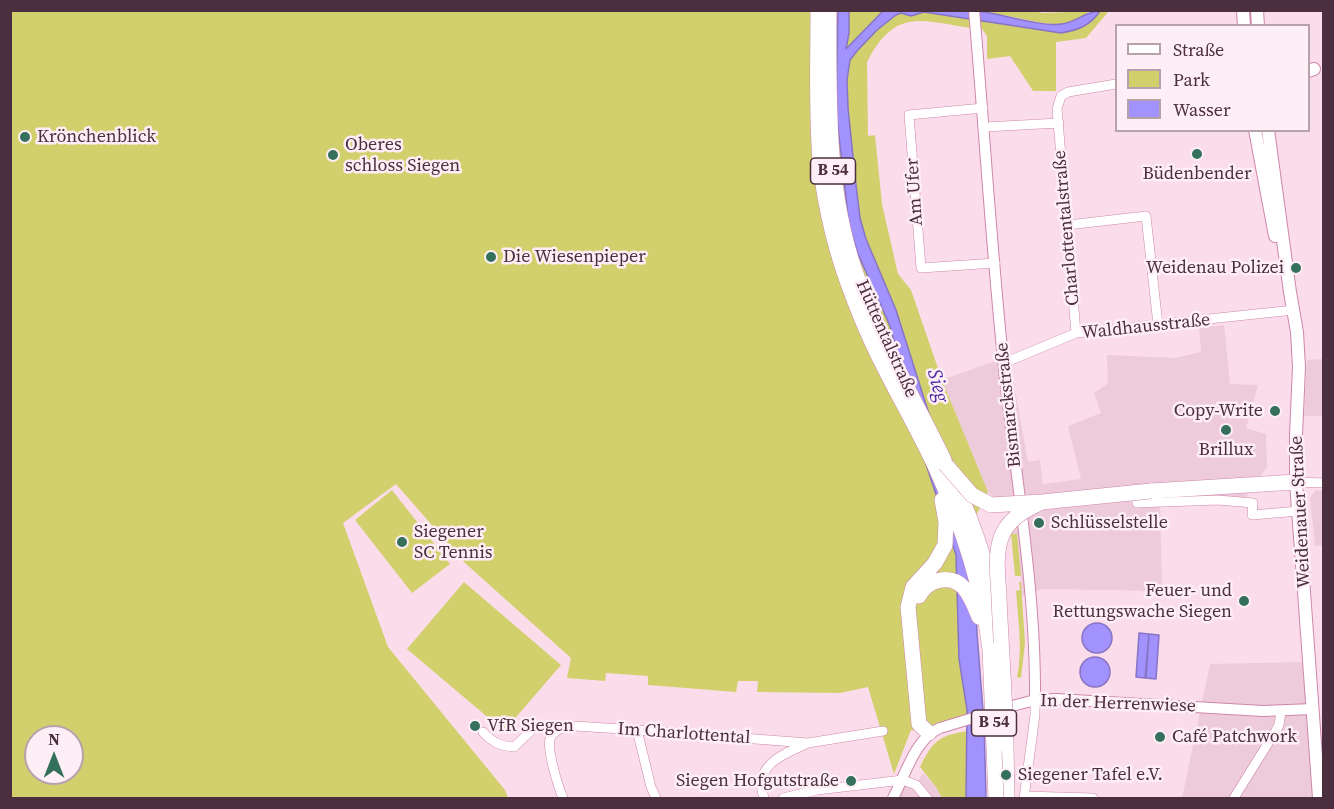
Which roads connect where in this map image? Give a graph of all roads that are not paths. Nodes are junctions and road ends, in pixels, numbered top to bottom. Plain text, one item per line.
1 (818, 10) edge
2 (829, 10) edge
3 (974, 10) edge
4 (1115, 84) edge
5 (983, 108) junction
6 (1059, 123) junction
7 (985, 128) junction
8 (1256, 132) edge
9 (1268, 132) edge
10 (1265, 158) junction
11 (1068, 225) junction
12 (995, 263) junction
13 (1294, 310) junction
14 (1158, 326) junction
15 (1076, 333) junction
16 (1004, 363) junction
17 (940, 465) junction
18 (1296, 482) junction
19 (1323, 483) edge
20 (1020, 501) junction
21 (1042, 502) junction
22 (1299, 512) junction
23 (931, 576) junction
24 (1000, 635) junction
25 (990, 648) junction
26 (1035, 700) junction
27 (1313, 709) junction
28 (1281, 711) junction
29 (560, 729) junction
30 (636, 730) junction
31 (883, 731) dead end
32 (483, 732) dead end
33 (929, 734) junction
34 (808, 743) junction
35 (903, 780) junction
36 (1024, 797) edge
37 (563, 798) edge
38 (656, 798) edge
39 (764, 798) edge
40 (783, 798) edge
41 (893, 798) edge
42 (927, 798) edge
43 (996, 798) edge
44 (1006, 798) edge
45 (1091, 798) edge
46 (1234, 798) edge
47 (1319, 798) edge

1 - 17 highway, Hüttentalstraße / B 54
2 - 17 highway, Hüttentalstraße / B 54
3 - 5 street, Bismarckstraße
4 - 6 street, Charlottentalstraße
5 - 7 street, Bismarckstraße
5 - 12 street, Am Ufer
6 - 7 street
6 - 11 street, Charlottentalstraße
7 - 12 street, Bismarckstraße
8 - 10 main road, Weidenauer Straße
9 - 10 main road, Weidenauer Straße
10 - 13 main road, Weidenauer Straße
11 - 14 street
11 - 15 street, Charlottentalstraße
12 - 16 street, Bismarckstraße
13 - 14 street, Waldhausstraße
13 - 18 main road, Weidenauer Straße
14 - 15 street, Waldhausstraße
15 - 16 street, Waldhausstraße
16 - 20 street, Bismarckstraße
17 - 21 highway, bridge
17 - 23 highway
17 - 24 highway, Hüttentalstraße / B 54, bridge
17 - 25 highway, Hüttentalstraße / B 54
18 - 19 street
18 - 21 highway, bridge
18 - 22 main road, Weidenauer Straße
20 - 22 street
20 - 26 street, Bismarckstraße
21 - 24 highway, bridge
22 - 27 main road, Weidenauer Straße
23 - 25 highway
23 - 33 highway
24 - 44 highway, Hüttentalstraße / B 54, bridge
25 - 43 highway, Hüttentalstraße / B 54, bridge
26 - 28 street, In der Herrenwiese
26 - 33 street, In der Herrenwiese, bridge
26 - 36 street, Bismarckstraße
27 - 28 street, In der Herrenwiese
27 - 47 main road, Weidenauer Straße
28 - 46 street
29 - 30 street, Im Charlottental
29 - 32 street, Im Charlottental
29 - 37 street
30 - 34 street, Im Charlottental
30 - 38 street
31 - 34 street, Im Charlottental
33 - 35 street
34 - 39 street, Im Charlottental
35 - 40 street
35 - 41 street
35 - 42 street
36 - 45 street

